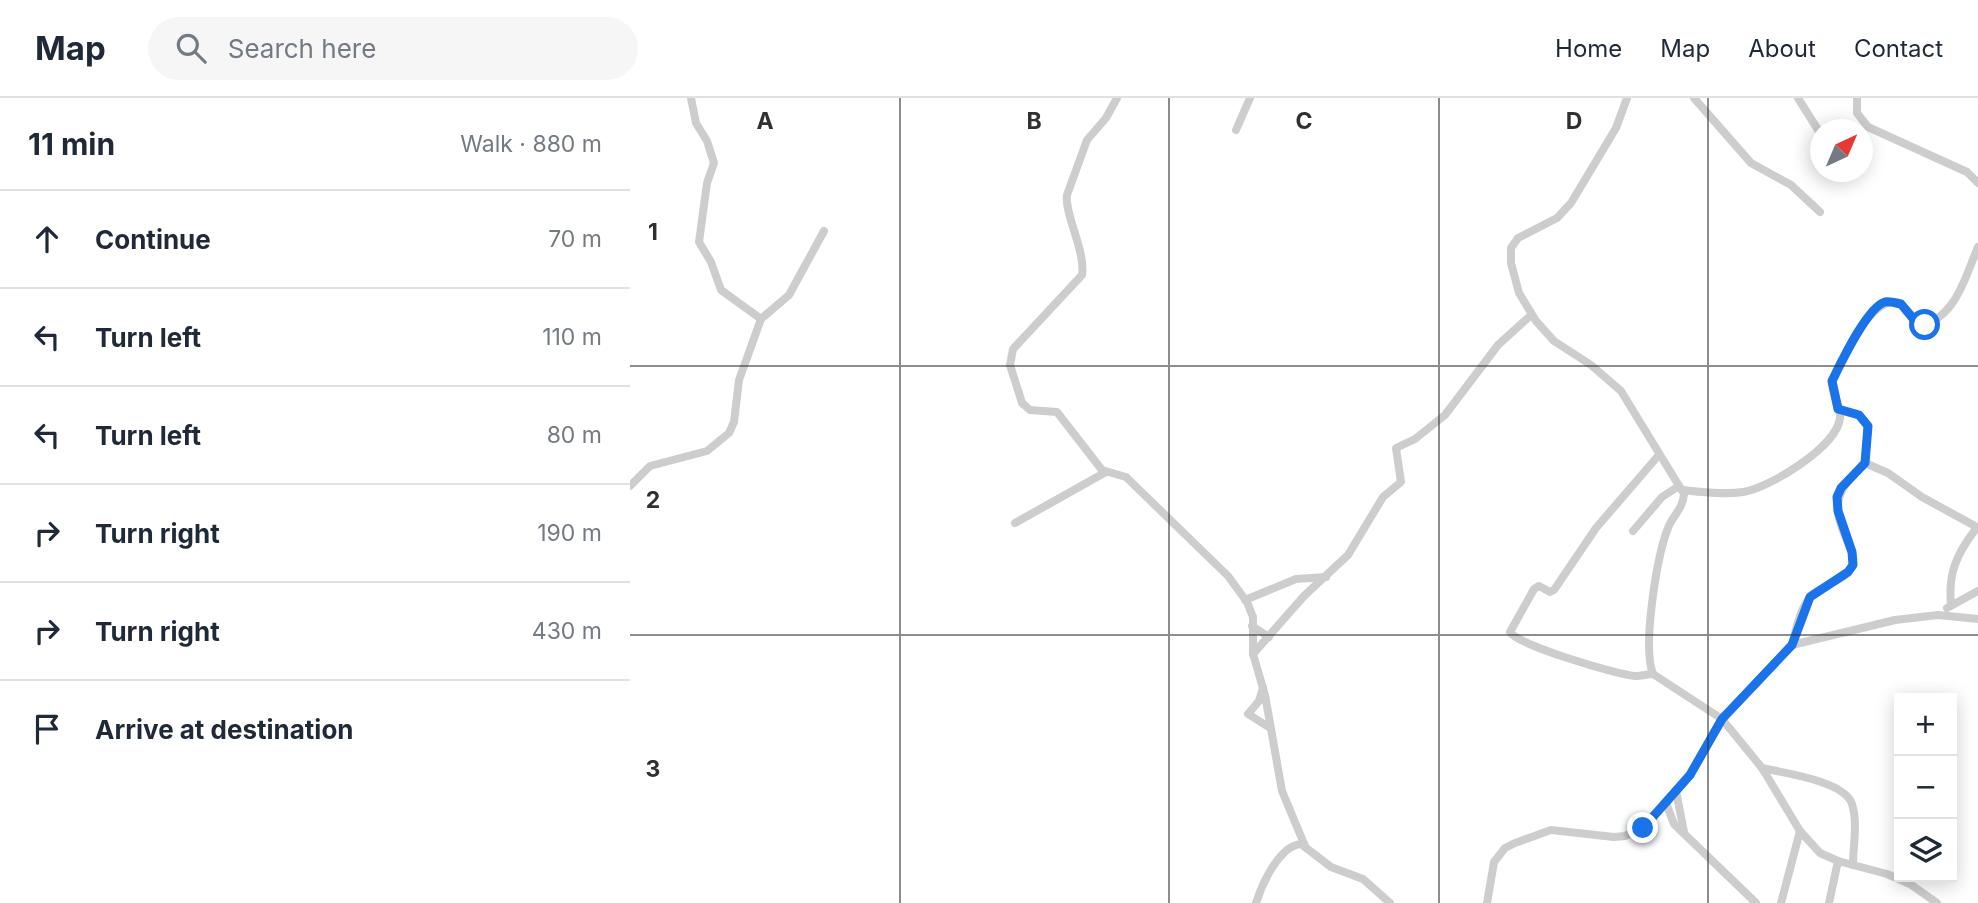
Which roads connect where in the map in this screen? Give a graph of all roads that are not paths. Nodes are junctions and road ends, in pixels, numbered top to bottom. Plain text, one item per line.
1 (691, 98) edge
2 (1117, 98) edge
3 (1250, 98) edge
4 (1627, 98) edge
5 (1694, 98) edge
6 (1798, 98) edge
7 (1857, 98) edge
8 (1812, 119) edge
9 (1236, 130) dead end
10 (1978, 183) edge
11 (1820, 212) dead end
12 (824, 231) dead end
13 (1978, 247) edge
14 (1531, 315) junction
15 (761, 319) junction
16 (1838, 409) junction
17 (1658, 456) junction
18 (1865, 463) junction
19 (1106, 472) junction
20 (630, 486) edge
21 (1681, 488) junction
22 (1015, 523) dead end
23 (1633, 531) dead end
24 (1326, 577) junction
25 (1978, 591) edge
26 (1245, 600) junction
27 (1951, 605) junction
28 (1938, 615) junction
29 (1978, 619) edge
30 (1252, 626) junction
31 (1269, 637) junction
32 (1792, 645) junction
33 (1253, 654) junction
34 (1653, 674) junction
35 (1263, 688) junction
36 (1722, 719) junction
37 (1270, 728) junction
38 (1762, 768) junction
39 (1676, 791) junction
40 (1666, 803) junction
41 (1800, 831) junction
42 (1301, 835) junction
43 (1685, 835) junction
44 (1294, 845) junction
45 (1305, 846) junction
46 (1838, 861) junction
47 (1853, 866) junction
48 (1256, 903) edge
49 (1390, 903) edge
50 (1487, 903) edge
51 (1756, 903) edge
52 (1781, 903) edge
53 (1829, 903) edge
54 (1937, 903) edge

1 - 15 street
2 - 19 street
3 - 9 street
4 - 14 street
5 - 11 street
6 - 8 street
7 - 10 street
12 - 15 street
13 - 16 street
14 - 17 street
14 - 24 street
15 - 20 street
16 - 18 street
16 - 21 street
17 - 21 street
17 - 34 street
18 - 27 street
18 - 32 street
19 - 22 street
19 - 26 street
21 - 23 street
21 - 34 street
24 - 26 street
24 - 31 street
25 - 27 street
26 - 30 street
27 - 28 street
28 - 29 street
28 - 32 street
30 - 31 street
30 - 33 street
31 - 33 street
32 - 36 street
33 - 35 street
34 - 36 street
35 - 37 street
35 - 37 street
36 - 38 street
36 - 39 street
37 - 42 street
38 - 41 street
38 - 47 street
39 - 40 street
39 - 43 street
40 - 43 street
40 - 50 street
41 - 46 street
41 - 52 street
42 - 44 street
42 - 45 street
43 - 51 street
44 - 45 street
44 - 48 street
45 - 49 street
46 - 47 street
46 - 53 street
47 - 54 street

